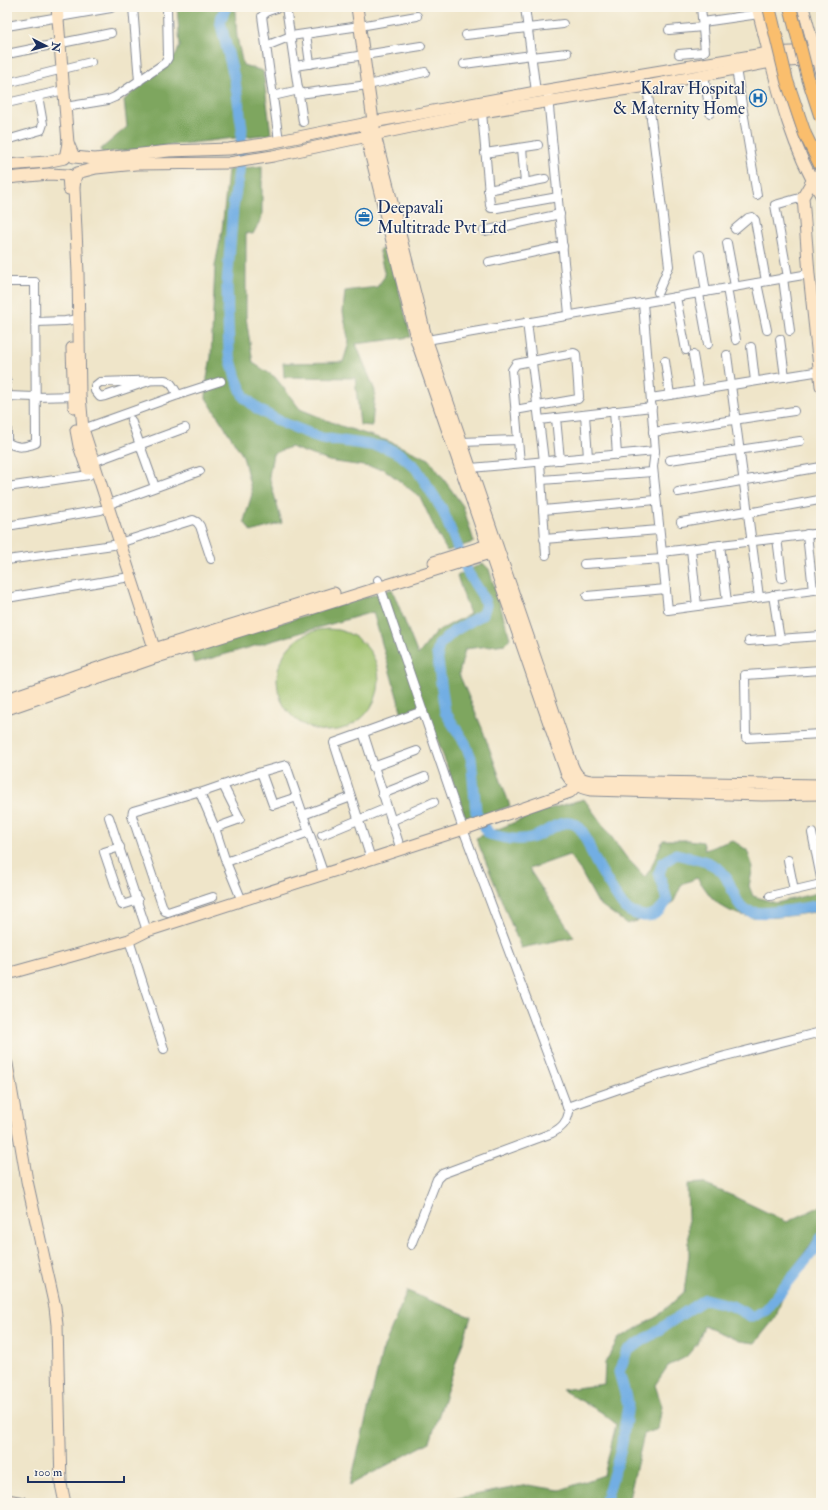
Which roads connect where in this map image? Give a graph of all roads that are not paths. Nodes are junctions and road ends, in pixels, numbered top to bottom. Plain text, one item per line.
1 (133, 7) edge
2 (167, 7) edge
3 (280, 7) edge
4 (288, 7) edge
5 (357, 7) edge
6 (526, 7) edge
7 (701, 7) edge
8 (790, 7) edge
9 (803, 7) edge
10 (111, 8) dead end
11 (762, 9) edge
12 (57, 12) edge
13 (416, 16) dead end
14 (563, 24) dead end
15 (703, 25) junction
16 (7, 26) edge
17 (360, 26) junction
18 (528, 28) junction
19 (669, 30) dead end
20 (111, 33) dead end
21 (306, 34) junction
22 (466, 35) dead end
23 (291, 36) junction
24 (60, 42) junction
25 (266, 46) junction
26 (421, 46) dead end
27 (567, 53) dead end
28 (7, 54) edge
29 (679, 54) dead end
30 (364, 55) junction
31 (532, 56) junction
32 (818, 56) edge
33 (770, 58) junction
34 (91, 62) dead end
35 (310, 64) junction
36 (464, 64) dead end
37 (295, 66) junction
38 (736, 69) junction
39 (62, 70) junction
40 (425, 72) dead end
41 (821, 73) edge
42 (704, 74) junction
43 (139, 81) junction
44 (7, 83) edge
45 (368, 85) junction
46 (647, 86) junction
47 (64, 90) junction
48 (299, 92) junction
49 (536, 92) junction
50 (38, 96) junction
51 (273, 96) junction
52 (548, 96) junction
53 (7, 103) edge
54 (65, 107) junction
55 (482, 112) junction
56 (710, 113) dead end
57 (821, 118) edge
58 (303, 122) dead end
59 (369, 122) junction
60 (370, 136) junction
61 (7, 140) edge
62 (279, 141) junction
63 (538, 145) dead end
64 (522, 148) junction
65 (485, 153) junction
66 (69, 157) junction
67 (7, 165) edge
68 (821, 167) edge
69 (821, 172) edge
70 (73, 174) junction
71 (7, 178) edge
72 (546, 179) dead end
73 (812, 181) junction
74 (525, 183) junction
75 (488, 190) junction
76 (757, 195) dead end
77 (821, 195) edge
78 (558, 197) junction
79 (803, 197) junction
80 (560, 214) junction
81 (735, 229) dead end
82 (484, 231) dead end
83 (727, 243) dead end
84 (563, 246) junction
85 (700, 255) dead end
86 (489, 262) dead end
87 (809, 274) junction
88 (786, 278) junction
89 (7, 282) edge
90 (762, 282) junction
91 (731, 287) junction
92 (658, 292) dead end
93 (703, 293) junction
94 (676, 297) junction
95 (643, 303) junction
96 (569, 314) junction
97 (76, 319) junction
98 (36, 322) junction
99 (527, 322) junction
100 (767, 330) dead end
101 (790, 331) dead end
102 (780, 339) dead end
103 (736, 340) dead end
104 (422, 341) junction
105 (708, 344) dead end
106 (751, 347) dead end
107 (686, 350) dead end
108 (693, 355) dead end
109 (726, 355) dead end
110 (533, 361) junction
111 (665, 361) dead end
112 (820, 371) edge
113 (785, 377) junction
114 (152, 380) junction
115 (221, 381) dead end
116 (756, 381) junction
117 (7, 382) edge
118 (731, 385) junction
119 (821, 386) edge
120 (699, 390) junction
121 (178, 395) junction
122 (670, 395) junction
123 (7, 396) edge
124 (77, 396) junction
125 (35, 397) junction
126 (651, 398) junction
127 (538, 406) junction
128 (652, 406) junction
129 (515, 410) junction
130 (614, 411) junction
131 (794, 411) dead end
132 (585, 414) junction
133 (556, 418) junction
134 (131, 420) dead end
135 (539, 420) junction
136 (735, 420) junction
137 (185, 428) dead end
138 (654, 432) junction
139 (82, 434) junction
140 (518, 440) junction
141 (800, 441) dead end
142 (462, 442) junction
143 (140, 445) junction
144 (739, 450) junction
145 (655, 451) junction
146 (617, 454) junction
147 (588, 457) junction
148 (560, 460) junction
149 (670, 460) dead end
150 (542, 461) junction
151 (93, 462) junction
152 (520, 463) junction
153 (821, 467) edge
154 (471, 468) junction
155 (200, 471) dead end
156 (653, 472) junction
157 (89, 475) junction
158 (541, 480) junction
159 (744, 481) junction
160 (7, 487) edge
161 (155, 487) junction
162 (678, 492) dead end
163 (656, 500) junction
164 (819, 500) dead end
165 (104, 507) junction
166 (543, 510) junction
167 (748, 512) junction
168 (681, 522) dead end
169 (7, 526) edge
170 (660, 530) junction
171 (821, 532) edge
172 (807, 534) junction
173 (544, 538) junction
174 (777, 538) junction
175 (751, 541) junction
176 (116, 544) junction
177 (720, 545) junction
178 (493, 547) junction
179 (691, 549) junction
180 (546, 555) dead end
181 (662, 556) junction
182 (211, 559) dead end
183 (7, 560) edge
184 (584, 564) dead end
185 (124, 578) junction
186 (782, 578) dead end
187 (379, 583) junction
188 (666, 589) junction
189 (817, 589) edge
190 (773, 595) junction
191 (587, 596) dead end
192 (759, 597) junction
193 (7, 598) edge
194 (726, 602) junction
195 (697, 606) junction
196 (821, 636) edge
197 (780, 640) junction
198 (749, 642) dead end
199 (153, 654) junction
200 (821, 670) edge
201 (7, 699) edge
202 (7, 709) edge
203 (423, 711) junction
204 (363, 732) junction
205 (821, 734) edge
206 (417, 751) dead end
207 (374, 767) junction
208 (260, 772) junction
209 (425, 777) dead end
210 (578, 782) junction
211 (223, 785) junction
212 (821, 785) edge
213 (197, 792) dead end
214 (382, 794) junction
215 (821, 794) edge
216 (297, 797) junction
217 (351, 797) junction
218 (434, 802) dead end
219 (387, 808) junction
220 (303, 815) junction
221 (109, 817) dead end
222 (391, 820) junction
223 (358, 821) junction
224 (215, 828) junction
225 (466, 828) junction
226 (309, 832) junction
227 (812, 833) dead end
228 (322, 835) dead end
229 (120, 847) junction
230 (400, 850) junction
231 (370, 859) junction
232 (788, 860) dead end
233 (226, 862) junction
234 (324, 875) junction
235 (821, 878) edge
236 (821, 884) edge
237 (794, 890) junction
238 (770, 896) dead end
239 (213, 898) dead end
240 (138, 900) junction
241 (242, 901) junction
242 (198, 902) junction
243 (201, 914) junction
244 (147, 931) junction
245 (129, 940) junction
246 (7, 974) edge
247 (821, 1032) edge
248 (164, 1049) dead end
249 (7, 1064) edge
250 (567, 1107) junction
251 (411, 1245) dead end
252 (7, 1500) edge
253 (24, 1503) edge
254 (65, 1503) edge

1 - 43 street
2 - 43 street
3 - 25 street
4 - 23 street
5 - 17 street
6 - 18 street
7 - 15 street
8 - 57 main road, bridge
9 - 32 street
10 - 12 street
11 - 15 street
11 - 33 street
11 - 68 main road, bridge
12 - 16 street
12 - 24 street
13 - 17 street
14 - 18 street
15 - 19 street
15 - 29 street
17 - 21 street
17 - 30 street
18 - 22 street
18 - 31 street
20 - 24 street
21 - 23 street
21 - 35 street
23 - 25 street
23 - 37 street
24 - 28 street
24 - 39 street
25 - 51 street
26 - 30 street
27 - 31 street
30 - 35 street
30 - 45 street
31 - 36 street
31 - 49 street
32 - 33 street
32 - 41 street
33 - 38 street
33 - 52 street
33 - 73 street
34 - 39 street
35 - 37 street
37 - 48 street
38 - 42 street
38 - 76 street
39 - 44 street
39 - 47 street
40 - 45 street
42 - 46 street
42 - 56 street
43 - 54 street
45 - 48 street
45 - 59 street
46 - 52 street
46 - 92 street
47 - 50 street
47 - 54 street
48 - 51 street
48 - 58 street
49 - 52 street
49 - 59 street
50 - 53 street
50 - 61 street
51 - 62 street
52 - 55 street
52 - 78 street
54 - 66 street
55 - 60 street
55 - 65 street
59 - 60 street
59 - 62 street
60 - 70 street
60 - 104 street
62 - 66 street
63 - 64 street
64 - 65 street
64 - 74 street
65 - 75 street
66 - 67 street
66 - 70 street
66 - 70 street
69 - 73 street
70 - 71 street
70 - 97 street
72 - 74 street
73 - 77 street
73 - 79 street
74 - 75 street
75 - 78 street
78 - 80 street
79 - 87 street
79 - 88 street
80 - 82 street
80 - 84 street
81 - 90 street
83 - 91 street
84 - 86 street
84 - 96 street
85 - 93 street
87 - 88 street
87 - 112 street
88 - 90 street
88 - 101 street
89 - 98 street
90 - 91 street
90 - 100 street
91 - 93 street
91 - 103 street
93 - 94 street
93 - 105 street
94 - 95 street
94 - 107 street
95 - 96 street
95 - 126 street
96 - 99 street
97 - 98 street
97 - 124 street
98 - 125 street
99 - 104 street
99 - 110 street
102 - 113 street
104 - 142 street
104 - 178 street
106 - 116 street
108 - 120 street
109 - 118 street
110 - 127 street
110 - 127 street
110 - 129 street
111 - 122 street
112 - 113 street
112 - 119 street
113 - 116 street
114 - 114 street
114 - 121 street
115 - 121 street
116 - 118 street
117 - 123 street
118 - 120 street
118 - 136 street
120 - 122 street
121 - 139 street
122 - 126 street
123 - 125 street
123 - 125 street
124 - 125 street
124 - 139 street
126 - 128 street
127 - 129 street
127 - 135 street
128 - 130 street
128 - 138 street
129 - 140 street
130 - 132 street
130 - 146 street
131 - 136 street
132 - 133 street
132 - 147 street
133 - 135 street
133 - 148 street
134 - 143 street
135 - 150 street
136 - 138 street
136 - 144 street
137 - 143 street
138 - 145 street
139 - 151 street
139 - 157 street
140 - 142 street
140 - 152 street
141 - 144 street
142 - 154 street
143 - 151 street
143 - 161 street
144 - 149 street
144 - 159 street
145 - 146 street
145 - 156 street
146 - 147 street
147 - 148 street
148 - 150 street
150 - 152 street
150 - 158 street
151 - 165 street
152 - 154 street
153 - 159 street
154 - 178 street
155 - 161 street
156 - 158 street
156 - 163 street
157 - 160 street
157 - 165 street
158 - 166 street
159 - 162 street
159 - 167 street
161 - 165 street
163 - 166 street
163 - 170 street
164 - 167 street
165 - 169 street
165 - 176 street
166 - 173 street
167 - 168 street
167 - 175 street
170 - 173 street
170 - 181 street
171 - 172 street
172 - 174 street
172 - 189 street
173 - 180 street
174 - 175 street
174 - 186 street
175 - 177 street
175 - 192 street
176 - 182 street
176 - 183 street
176 - 185 street
176 - 199 street
177 - 179 street
177 - 194 street
178 - 187 street
178 - 210 street
179 - 181 street
179 - 195 street
181 - 184 street
181 - 188 street
185 - 193 street
185 - 199 street
187 - 199 street
187 - 203 street
188 - 191 street
188 - 195 street
189 - 190 street
190 - 192 street
190 - 197 street
192 - 194 street
194 - 195 street
196 - 197 street
197 - 198 street
199 - 201 street
199 - 202 street
200 - 205 street
203 - 204 street
203 - 225 street
204 - 207 street
204 - 217 street
206 - 207 street
207 - 214 street
208 - 211 street
208 - 216 street
208 - 216 street
209 - 214 street
210 - 212 street
210 - 215 street
210 - 225 street
211 - 224 street
211 - 224 street
213 - 242 street
214 - 219 street
216 - 220 street
217 - 220 street
217 - 223 street
218 - 222 street
219 - 222 street
219 - 223 street
220 - 226 street
221 - 229 street
222 - 230 street
223 - 228 street
223 - 231 street
224 - 233 street
225 - 230 street
225 - 250 street
226 - 233 street
226 - 234 street
227 - 235 street
229 - 240 street
229 - 240 street
230 - 231 street
231 - 234 street
232 - 237 street
233 - 241 street
234 - 241 street
236 - 237 street
237 - 238 street
239 - 242 street
240 - 244 street
241 - 243 street
242 - 243 street
243 - 244 street
244 - 245 street
245 - 246 street
245 - 248 street
247 - 250 street
249 - 254 street
250 - 251 street
252 - 253 street

